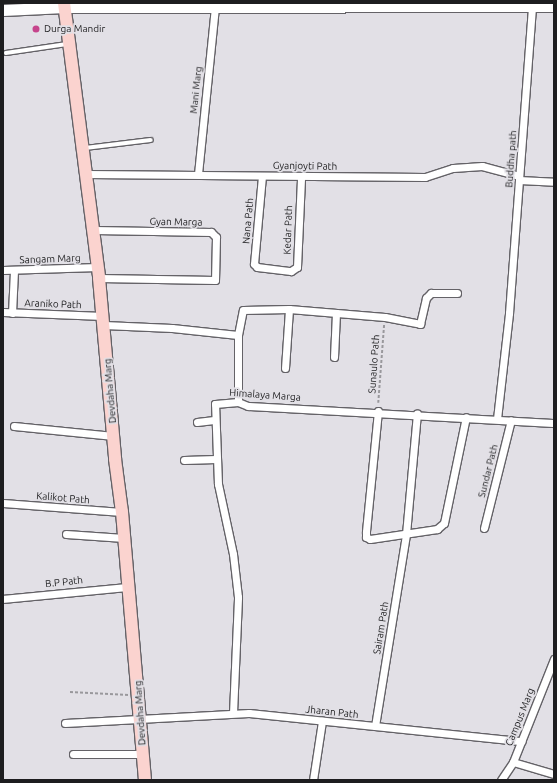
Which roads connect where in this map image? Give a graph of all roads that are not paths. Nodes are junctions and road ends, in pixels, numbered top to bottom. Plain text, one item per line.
1 (513, 4) edge
2 (65, 5) edge
3 (156, 5) edge
4 (415, 5) edge
5 (532, 5) junction
6 (550, 5) edge
7 (215, 8) junction
8 (3, 10) edge
9 (71, 44) junction
10 (6, 53) dead end
11 (151, 140) dead end
12 (84, 148) junction
13 (87, 174) junction
14 (198, 174) junction
15 (262, 176) junction
16 (301, 178) junction
17 (519, 178) junction
18 (554, 182) edge
19 (94, 230) junction
20 (257, 267) joint
21 (3, 270) edge
22 (14, 270) junction
23 (98, 272) junction
24 (457, 293) dead end
25 (289, 309) junction
26 (3, 312) edge
27 (12, 313) junction
28 (336, 313) junction
29 (103, 320) junction
30 (238, 335) junction
31 (334, 357) dead end
32 (285, 368) dead end
33 (238, 402) junction
34 (378, 411) junction
35 (417, 414) junction
36 (466, 417) junction
37 (497, 419) junction
38 (214, 420) junction
39 (511, 420) junction
40 (197, 422) dead end
41 (554, 422) edge
42 (14, 426) dead end
43 (114, 436) junction
44 (216, 459) junction
45 (184, 460) dead end
46 (3, 502) edge
47 (122, 512) junction
48 (484, 528) dead end
49 (66, 534) dead end
50 (406, 534) junction
51 (124, 538) junction
52 (128, 587) junction
53 (3, 598) edge
54 (554, 659) edge
55 (233, 713) junction
56 (141, 720) junction
57 (322, 721) junction
58 (65, 723) dead end
59 (375, 726) junction
60 (522, 741) junction
61 (73, 754) dead end
62 (143, 754) junction
63 (513, 762) junction
64 (554, 774) edge
65 (145, 780) edge
66 (313, 780) edge
67 (501, 780) edge

1 - 4 main road
1 - 5 main road
2 - 3 main road
2 - 8 main road
2 - 9 main road, Devdaha Marg
3 - 7 main road
4 - 7 main road
5 - 6 main road
5 - 17 street, Buddha path
7 - 14 street, Mani Marg
9 - 10 lane
9 - 12 main road, Devdaha Marg
11 - 12 lane
12 - 13 main road, Devdaha Marg
13 - 14 street, Gyanjoyti Path
13 - 19 main road, Devdaha Marg
14 - 15 street, Gyanjoyti Path
15 - 16 street, Gyanjoyti Path
15 - 20 street, Nana Path
16 - 17 street, Gyanjoyti Path
16 - 20 street, Kedar Path
17 - 18 street, Gyanjoyti Path
17 - 37 street, Buddha path
19 - 23 main road, Devdaha Marg
19 - 23 street, Gyan Marga
21 - 22 street, Sangam Marg
22 - 23 street, Sangam Marg
22 - 27 street
23 - 29 main road, Devdaha Marg
24 - 28 street
25 - 28 street
25 - 30 street
25 - 32 street
26 - 27 street, Araniko Path
27 - 29 street, Araniko Path
28 - 31 street
29 - 30 street, Araniko Path
29 - 43 main road, Devdaha Marg
30 - 33 street
33 - 34 street, Himalaya Marga
33 - 38 street, Himalaya Marga
34 - 35 street, Himalaya Marga
34 - 50 street
35 - 36 street, Himalaya Marga
35 - 50 street, Sairam Path
36 - 37 street, Himalaya Marga
36 - 50 street
37 - 39 street, Himalaya Marga
38 - 40 street
38 - 44 street, Himalaya Marga
39 - 41 street, Himalaya Marga
39 - 48 street, Sundar Path
42 - 43 street
43 - 47 main road, Devdaha Marg
44 - 45 street
44 - 55 street, Himalaya Marga
46 - 47 street, Kalikot Path
47 - 51 main road, Devdaha Marg
49 - 51 street
50 - 59 street, Sairam Path
51 - 52 main road, Devdaha Marg
52 - 53 street, B.P Path
52 - 56 main road, Devdaha Marg
54 - 60 street, Campus Marg
55 - 56 street, Jharan Path
55 - 57 street, Jharan Path
56 - 58 street, Jharan Path
56 - 62 main road, Devdaha Marg
57 - 59 street, Jharan Path
57 - 66 street
59 - 60 street, Jharan Path
60 - 63 street, Campus Marg
61 - 62 street
62 - 65 main road, Devdaha Marg
63 - 64 street
63 - 67 street, Campus Marg

